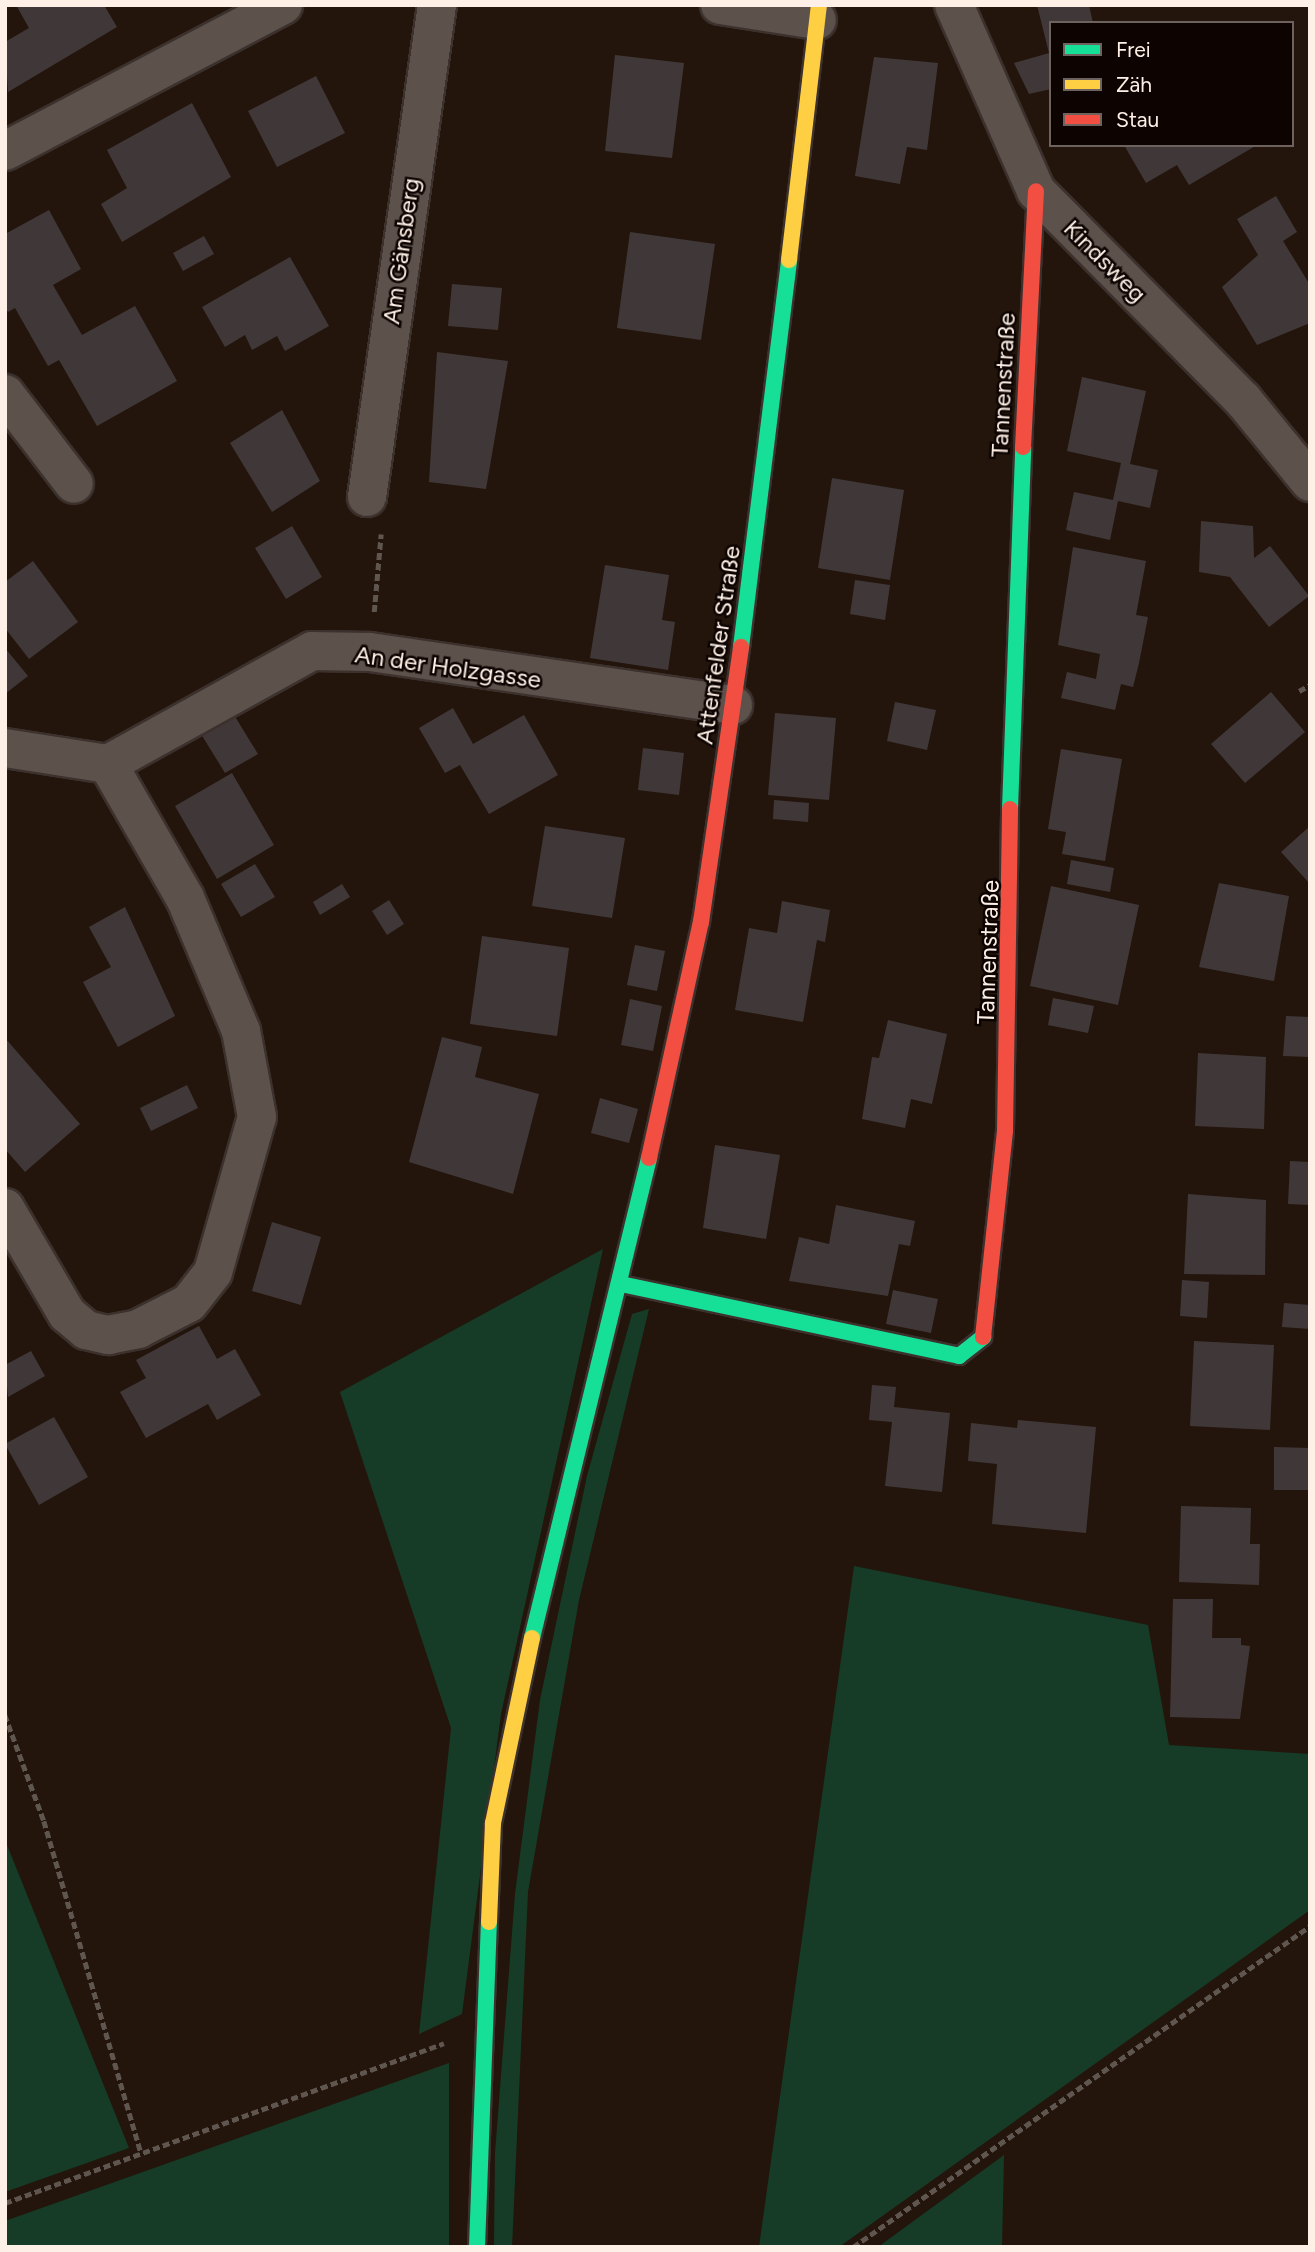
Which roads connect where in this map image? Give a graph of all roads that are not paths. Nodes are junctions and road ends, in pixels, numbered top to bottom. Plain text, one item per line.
1 (282, 5) edge
2 (437, 5) edge
3 (720, 5) edge
4 (954, 5) edge
5 (818, 13) edge
6 (5, 151) edge
7 (1036, 191) junction
8 (5, 394) edge
9 (1310, 482) edge
10 (74, 484) dead end
11 (367, 497) road end
12 (733, 705) junction
13 (5, 748) edge
14 (108, 764) junction
15 (5, 1208) edge
16 (621, 1284) junction
17 (477, 2247) edge

1 - 6 street
2 - 11 street, Am Gänsberg
3 - 5 street
4 - 7 street, Kindsweg
5 - 12 street, Attenfelder Straße
7 - 9 street, Kindsweg
7 - 16 street, Tannenstraße
8 - 10 street
12 - 14 street, An der Holzgasse
12 - 16 street, Attenfelder Straße
13 - 14 street
14 - 15 street
16 - 17 street, Attenfelder Straße

